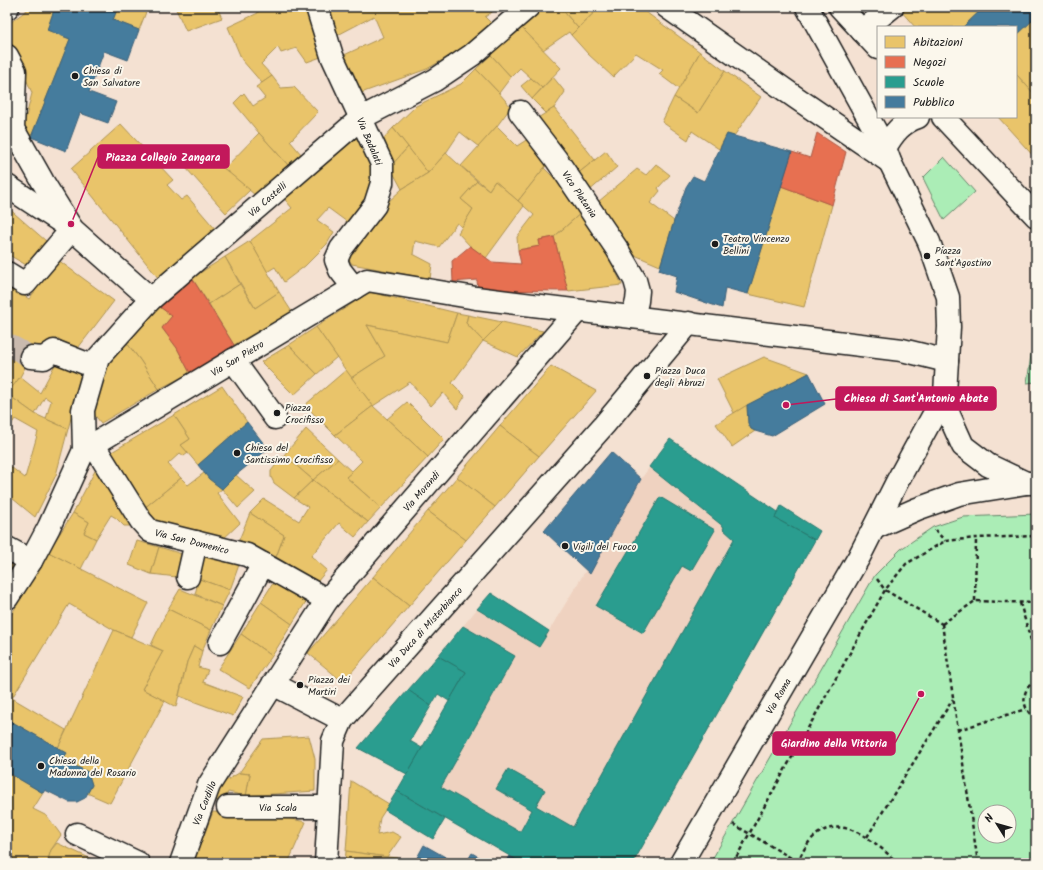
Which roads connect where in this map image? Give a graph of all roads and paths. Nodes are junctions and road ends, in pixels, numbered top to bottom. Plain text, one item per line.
1 (317, 7) edge
2 (528, 7) edge
3 (667, 7) edge
4 (807, 7) edge
5 (840, 7) edge
6 (892, 7) edge
7 (862, 31) junction
8 (877, 47) edge
9 (7, 56) edge
10 (520, 112) dead end
11 (361, 118) junction
12 (915, 118) edge
13 (941, 118) edge
14 (887, 155) junction
15 (7, 186) edge
16 (1036, 216) edge
17 (72, 229) junction
18 (7, 273) edge
19 (354, 288) junction
20 (151, 299) junction
21 (568, 310) junction
22 (633, 317) junction
23 (689, 323) junction
24 (31, 357) tunnel mouth
25 (233, 360) junction
26 (946, 361) junction
27 (96, 367) junction
28 (945, 394) junction
29 (275, 418) dead end
30 (88, 447) junction
31 (1031, 483) edge
32 (874, 528) junction
33 (1036, 536) edge
34 (976, 538) junction
35 (196, 542) junction
36 (7, 548) edge
37 (31, 561) junction
38 (264, 564) junction
39 (875, 575) dead end
40 (188, 577) dead end
41 (885, 590) junction
42 (7, 598) edge
43 (326, 600) junction
44 (975, 602) junction
45 (1020, 603) junction
46 (1036, 603) edge
47 (942, 624) junction
48 (220, 643) dead end
49 (1036, 658) edge
50 (1036, 681) edge
51 (273, 684) junction
52 (953, 699) junction
53 (1026, 709) junction
54 (1036, 718) edge
55 (342, 720) junction
56 (958, 730) junction
57 (228, 807) dead end
58 (329, 807) junction
59 (712, 811) junction
60 (749, 833) junction
61 (77, 834) dead end
62 (867, 837) junction
63 (797, 862) edge
64 (138, 863) edge
65 (181, 863) edge
66 (326, 863) edge
67 (681, 863) edge
68 (733, 863) edge
69 (898, 863) edge
70 (978, 863) edge

1 - 11 street, Via Badalati
2 - 11 street, Via Castelli
3 - 14 street
4 - 14 street
5 - 7 street
6 - 7 street
7 - 8 street
9 - 17 street
10 - 22 street, Vico Platania
11 - 19 street, Via Badalati
11 - 20 street, Via Castelli
12 - 14 street
13 - 16 street
14 - 26 street
15 - 17 street
17 - 18 street
17 - 20 street
19 - 21 street, Via San Pietro
19 - 25 street, Via San Pietro
20 - 27 street, Via Castelli
21 - 22 street, Via San Pietro
21 - 43 street, Via Morandi
22 - 23 street, Via San Pietro
23 - 26 street, Via San Pietro
23 - 55 street, Via Duca di Misterbianco
24 - 27 street
25 - 29 street
25 - 30 street, Via San Pietro
26 - 28 street
27 - 30 street, Via Castelli
28 - 31 street
28 - 32 street, Via Roma
30 - 35 street, Via San Domenico
30 - 37 street
31 - 32 street
32 - 59 street, Via Roma
33 - 34 path
34 - 41 path
34 - 44 path
35 - 38 street, Via San Domenico
35 - 40 street
36 - 37 street
37 - 42 street
38 - 43 street, Via San Domenico
38 - 48 street
39 - 41 path
41 - 47 path
41 - 60 path
43 - 51 street, Via Morandi
44 - 45 path
44 - 47 path
45 - 46 path
45 - 49 path
47 - 52 path
50 - 53 path
51 - 55 street
51 - 65 street, Via Cardillo
52 - 56 path
52 - 62 path
53 - 54 path
53 - 56 path
55 - 58 street, Via Duca di Misterbianco
56 - 70 path
57 - 58 street, Via Scala
58 - 66 street, Via Duca di Misterbianco
59 - 60 path
59 - 67 street, Via Roma
60 - 63 path
60 - 68 path
61 - 64 street
62 - 63 path
62 - 69 path

